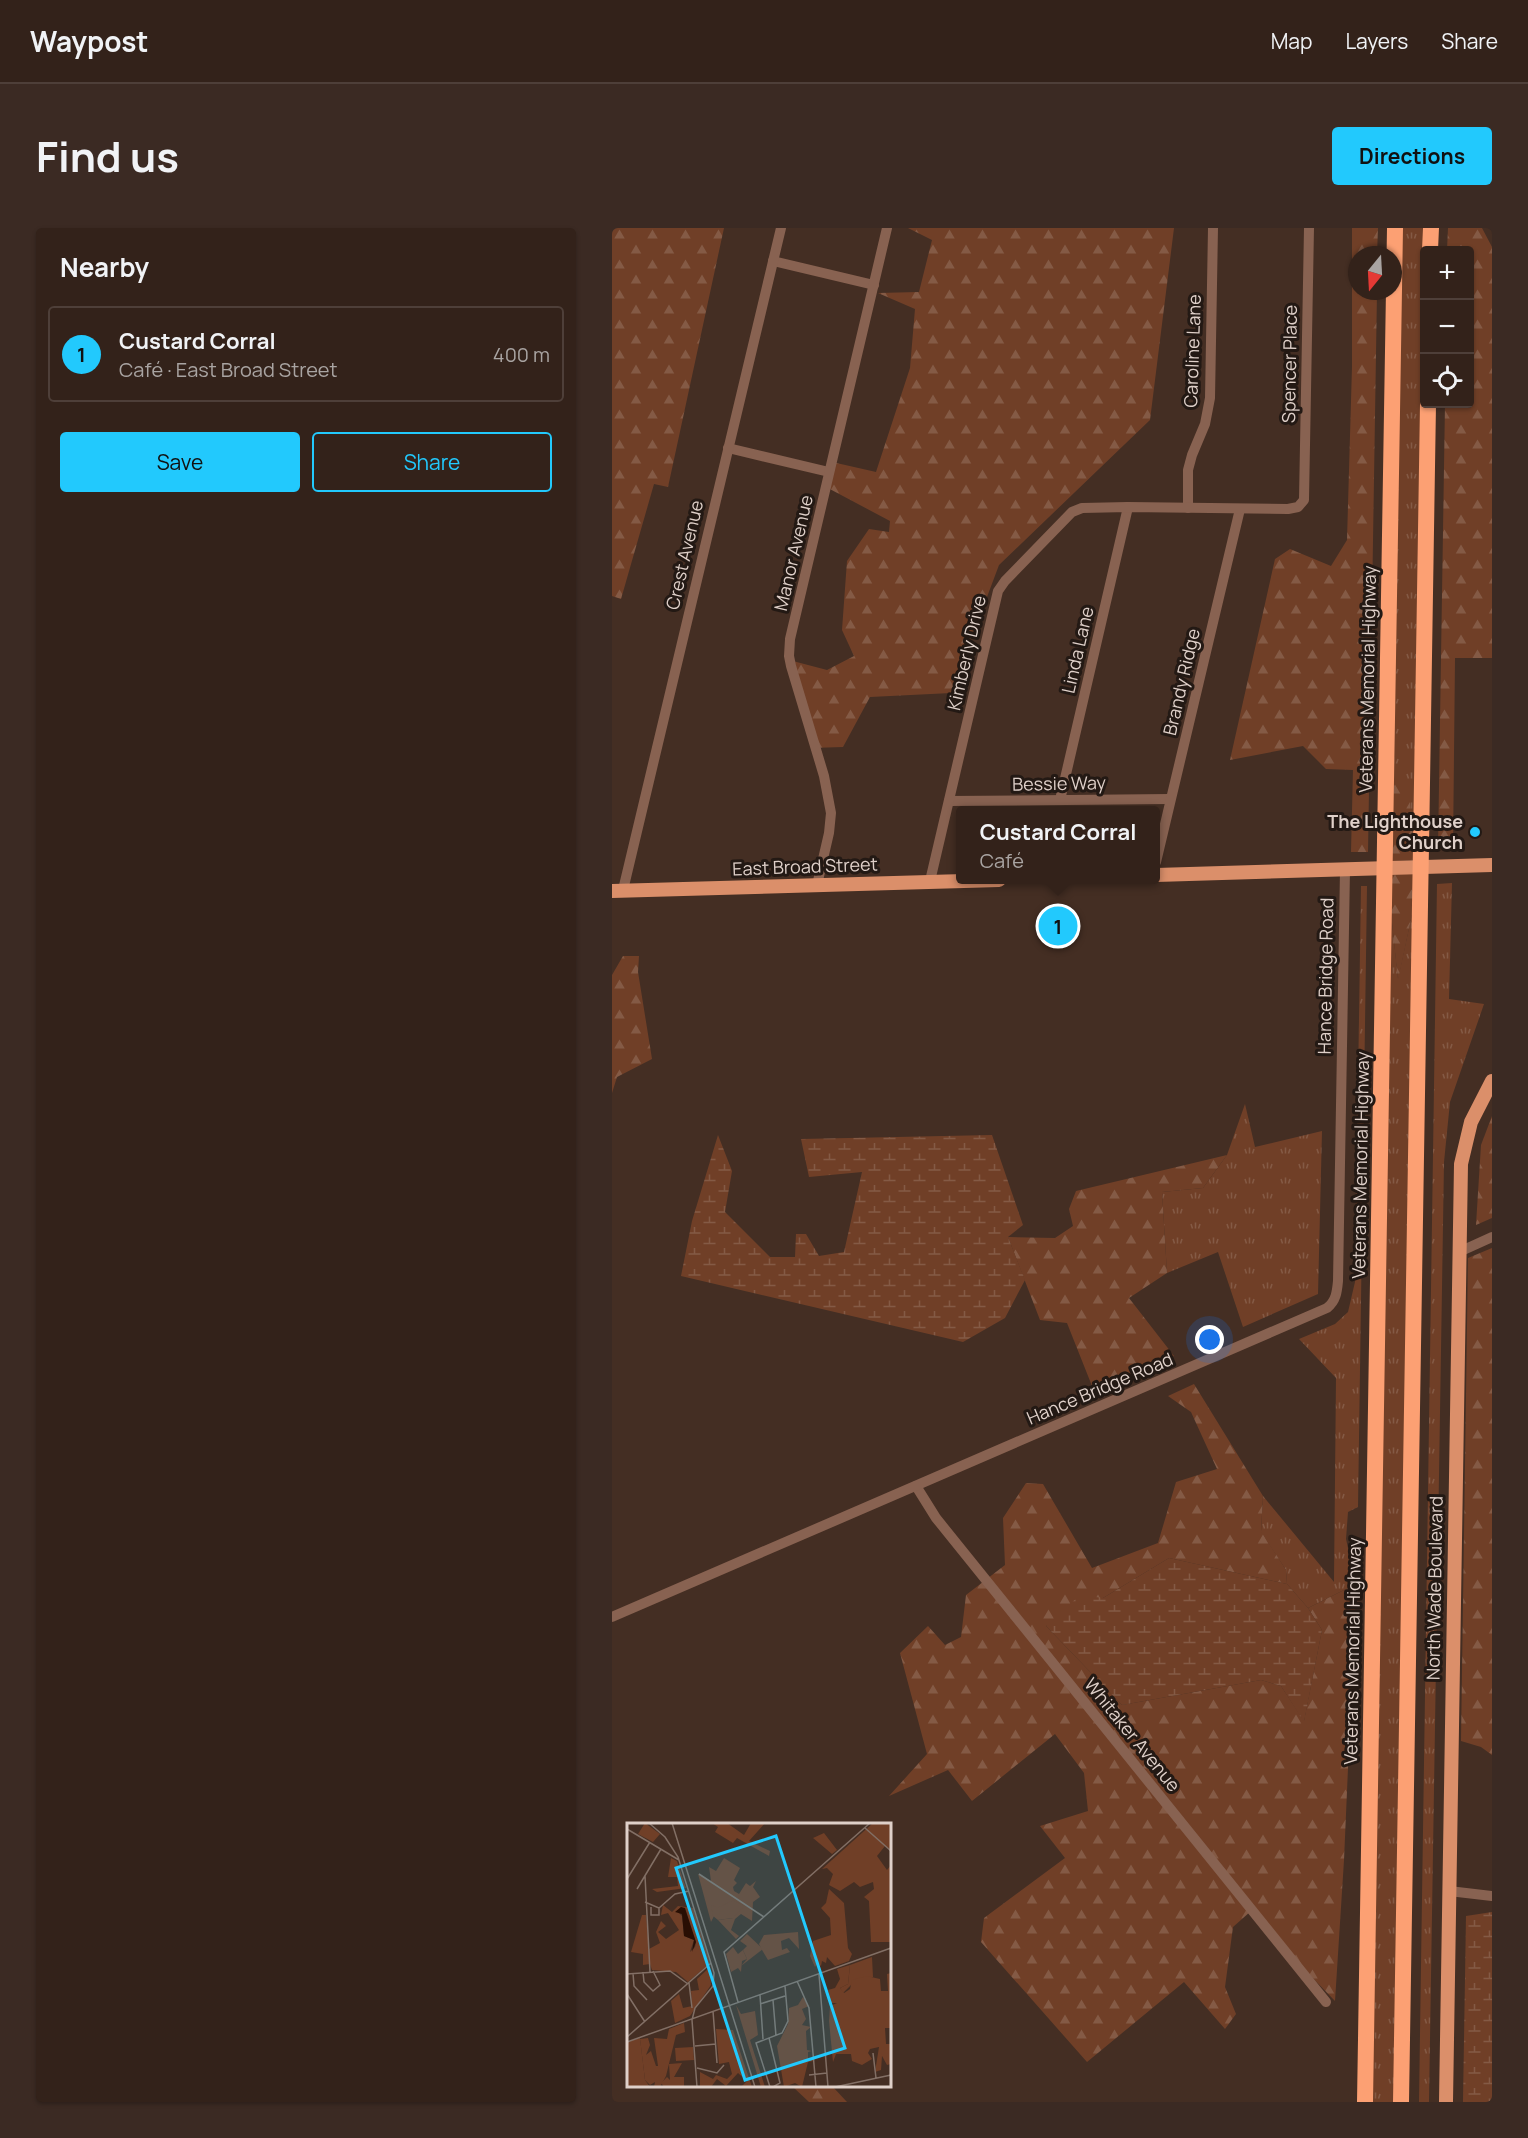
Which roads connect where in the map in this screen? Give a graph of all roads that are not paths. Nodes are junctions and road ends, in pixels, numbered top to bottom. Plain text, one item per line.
1 (781, 228) edge
2 (887, 228) edge
3 (1213, 228) edge
4 (1309, 228) edge
5 (1395, 228) edge
6 (1431, 228) edge
7 (1430, 246) edge
8 (773, 261) junction
9 (874, 285) junction
10 (1428, 408) edge
11 (728, 448) junction
12 (829, 472) junction
13 (1304, 500) joint
14 (1128, 507) junction
15 (1188, 508) junction
16 (1240, 509) junction
17 (1170, 799) junction
18 (1060, 800) junction
19 (949, 801) junction
20 (1160, 841) edge
21 (1492, 865) edge
22 (1345, 870) junction
23 (1160, 875) edge
24 (956, 880) edge
25 (930, 881) junction
26 (817, 885) junction
27 (617, 890) edge
28 (1492, 1082) edge
29 (1492, 1237) edge
30 (1459, 1252) junction
31 (916, 1486) junction
32 (612, 1617) edge
33 (1449, 1891) junction
34 (1492, 1896) edge
35 (1326, 2002) dead end
36 (1365, 2102) edge
37 (1401, 2102) edge
38 (1446, 2102) edge

1 - 8 street, Crest Avenue
2 - 9 street, Manor Avenue
3 - 15 street, Caroline Lane
4 - 13 street, Spencer Place
5 - 36 highway, Veterans Memorial Highway, bridge
6 - 7 highway
8 - 9 street
8 - 11 street, Crest Avenue
9 - 12 street, Manor Avenue
10 - 37 highway, bridge
11 - 12 street
11 - 27 street, Crest Avenue
12 - 26 street, Manor Avenue
13 - 16 street, Kimberly Drive
14 - 15 street, Kimberly Drive
14 - 18 street, Linda Lane
14 - 19 street, Kimberly Drive
15 - 16 street, Kimberly Drive
16 - 17 street, Brandy Ridge
17 - 18 street, Bessie Way
17 - 20 street, Brandy Ridge
18 - 19 street, Bessie Way
19 - 25 street, Kimberly Drive
21 - 22 main road
22 - 23 main road
22 - 31 street, Hance Bridge Road
24 - 25 main road, East Broad Street
25 - 26 main road, East Broad Street
26 - 27 main road, East Broad Street
28 - 30 main road, North Wade Boulevard
29 - 30 street
30 - 33 main road, North Wade Boulevard
31 - 32 street, Hance Bridge Road
31 - 35 street, Whitaker Avenue
33 - 34 street
33 - 38 main road, North Wade Boulevard

